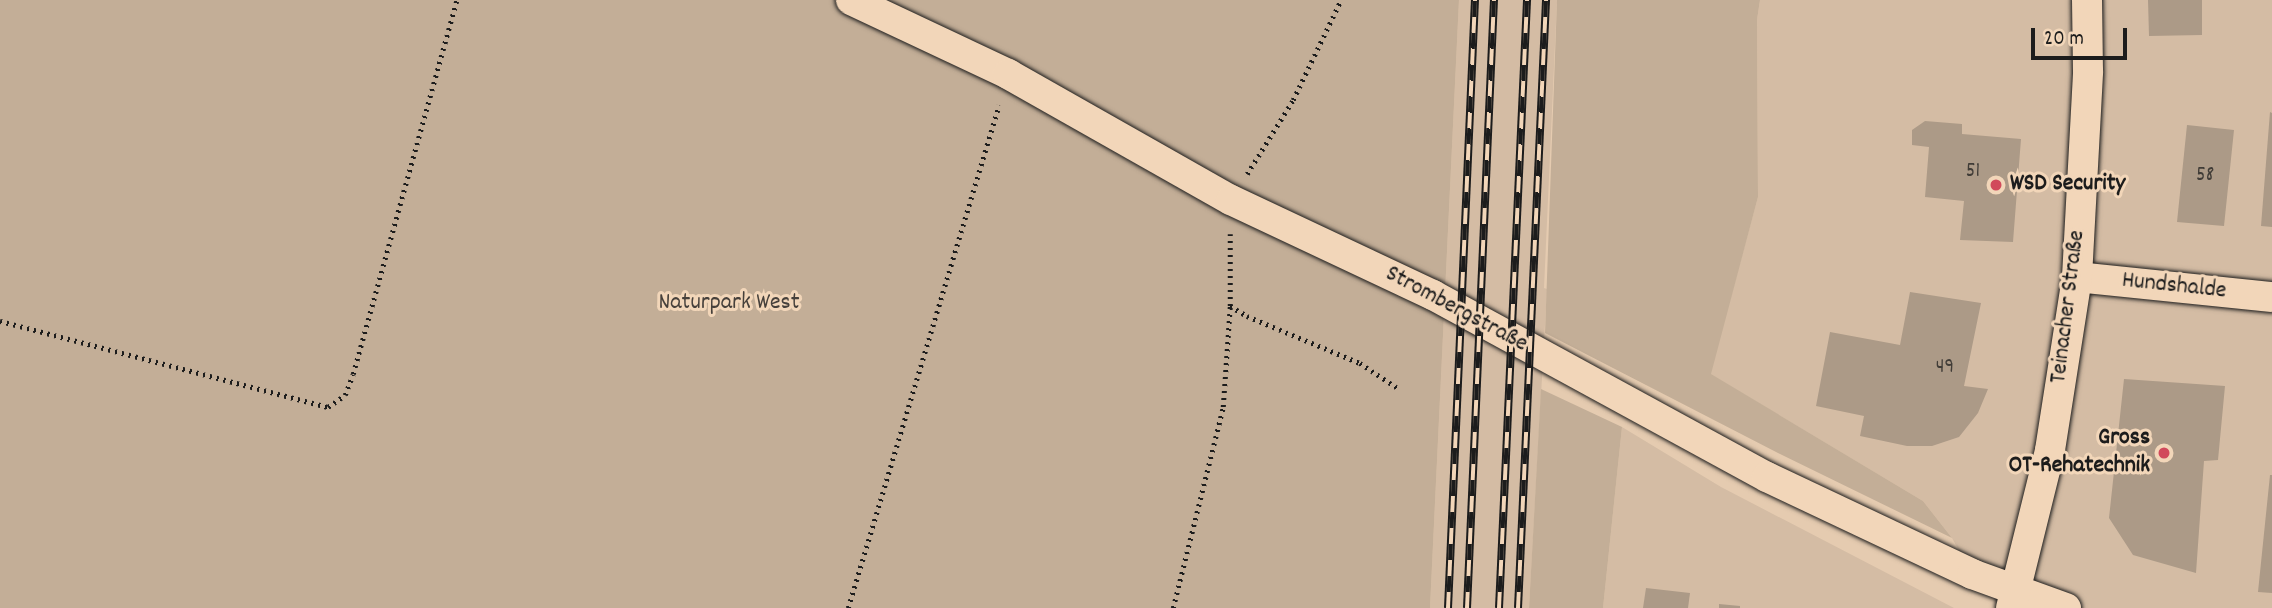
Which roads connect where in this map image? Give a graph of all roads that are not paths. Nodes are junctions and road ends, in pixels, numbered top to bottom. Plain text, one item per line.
1 (851, 0) edge
2 (2087, 0) edge
3 (2077, 278) junction
4 (2272, 297) edge
5 (2014, 600) edge
6 (2066, 608) edge

1 - 5 street, Strombergstraße
2 - 3 street, Teinacher Straße
3 - 4 street, Hundshalde
3 - 5 street, Teinacher Straße
5 - 6 street, Strombergstraße

